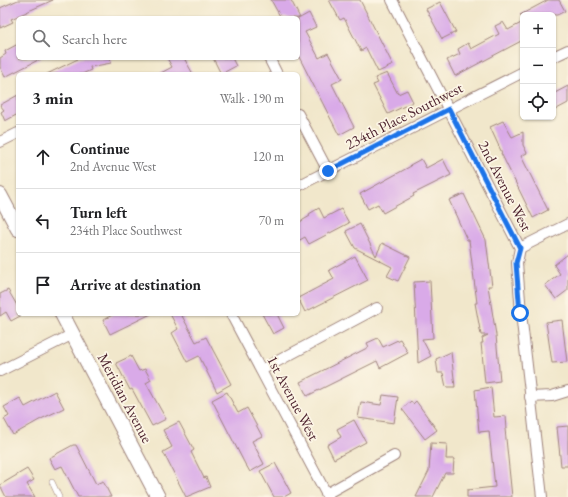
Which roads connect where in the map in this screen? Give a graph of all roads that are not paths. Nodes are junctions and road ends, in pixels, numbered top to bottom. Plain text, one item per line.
1 (392, 0) edge
2 (568, 50) edge
3 (556, 56) edge
4 (270, 60) edge
5 (276, 72) edge
6 (520, 74) edge
7 (449, 109) junction
8 (300, 118) edge
9 (16, 134) edge
10 (0, 142) edge
11 (328, 171) junction
12 (300, 185) edge
13 (0, 195) edge
14 (568, 224) edge
15 (16, 225) edge
16 (520, 248) junction
17 (377, 308) dead end
18 (63, 316) edge
19 (232, 316) edge
20 (73, 334) junction
21 (261, 370) junction
22 (0, 371) edge
23 (568, 391) edge
24 (530, 397) junction
25 (394, 456) dead end
26 (52, 482) dead end
27 (327, 496) edge
28 (59, 497) edge
29 (158, 497) edge
30 (542, 497) edge

1 - 7 street, 2nd Avenue West
2 - 3 street
4 - 5 street
6 - 7 street, 234th Place Southwest
7 - 11 street, 234th Place Southwest
7 - 16 street, 2nd Avenue West
8 - 11 street
9 - 10 street
11 - 12 street, 234th Place Southwest
13 - 15 main road
14 - 16 street
16 - 24 street, 2nd Avenue West
17 - 21 street
18 - 20 main road, Meridian Avenue
19 - 21 street, 1st Avenue West
20 - 22 street
20 - 29 main road, Meridian Avenue
21 - 27 street, 1st Avenue West
23 - 24 street
24 - 30 street, 2nd Avenue West
25 - 27 street
26 - 28 lane

